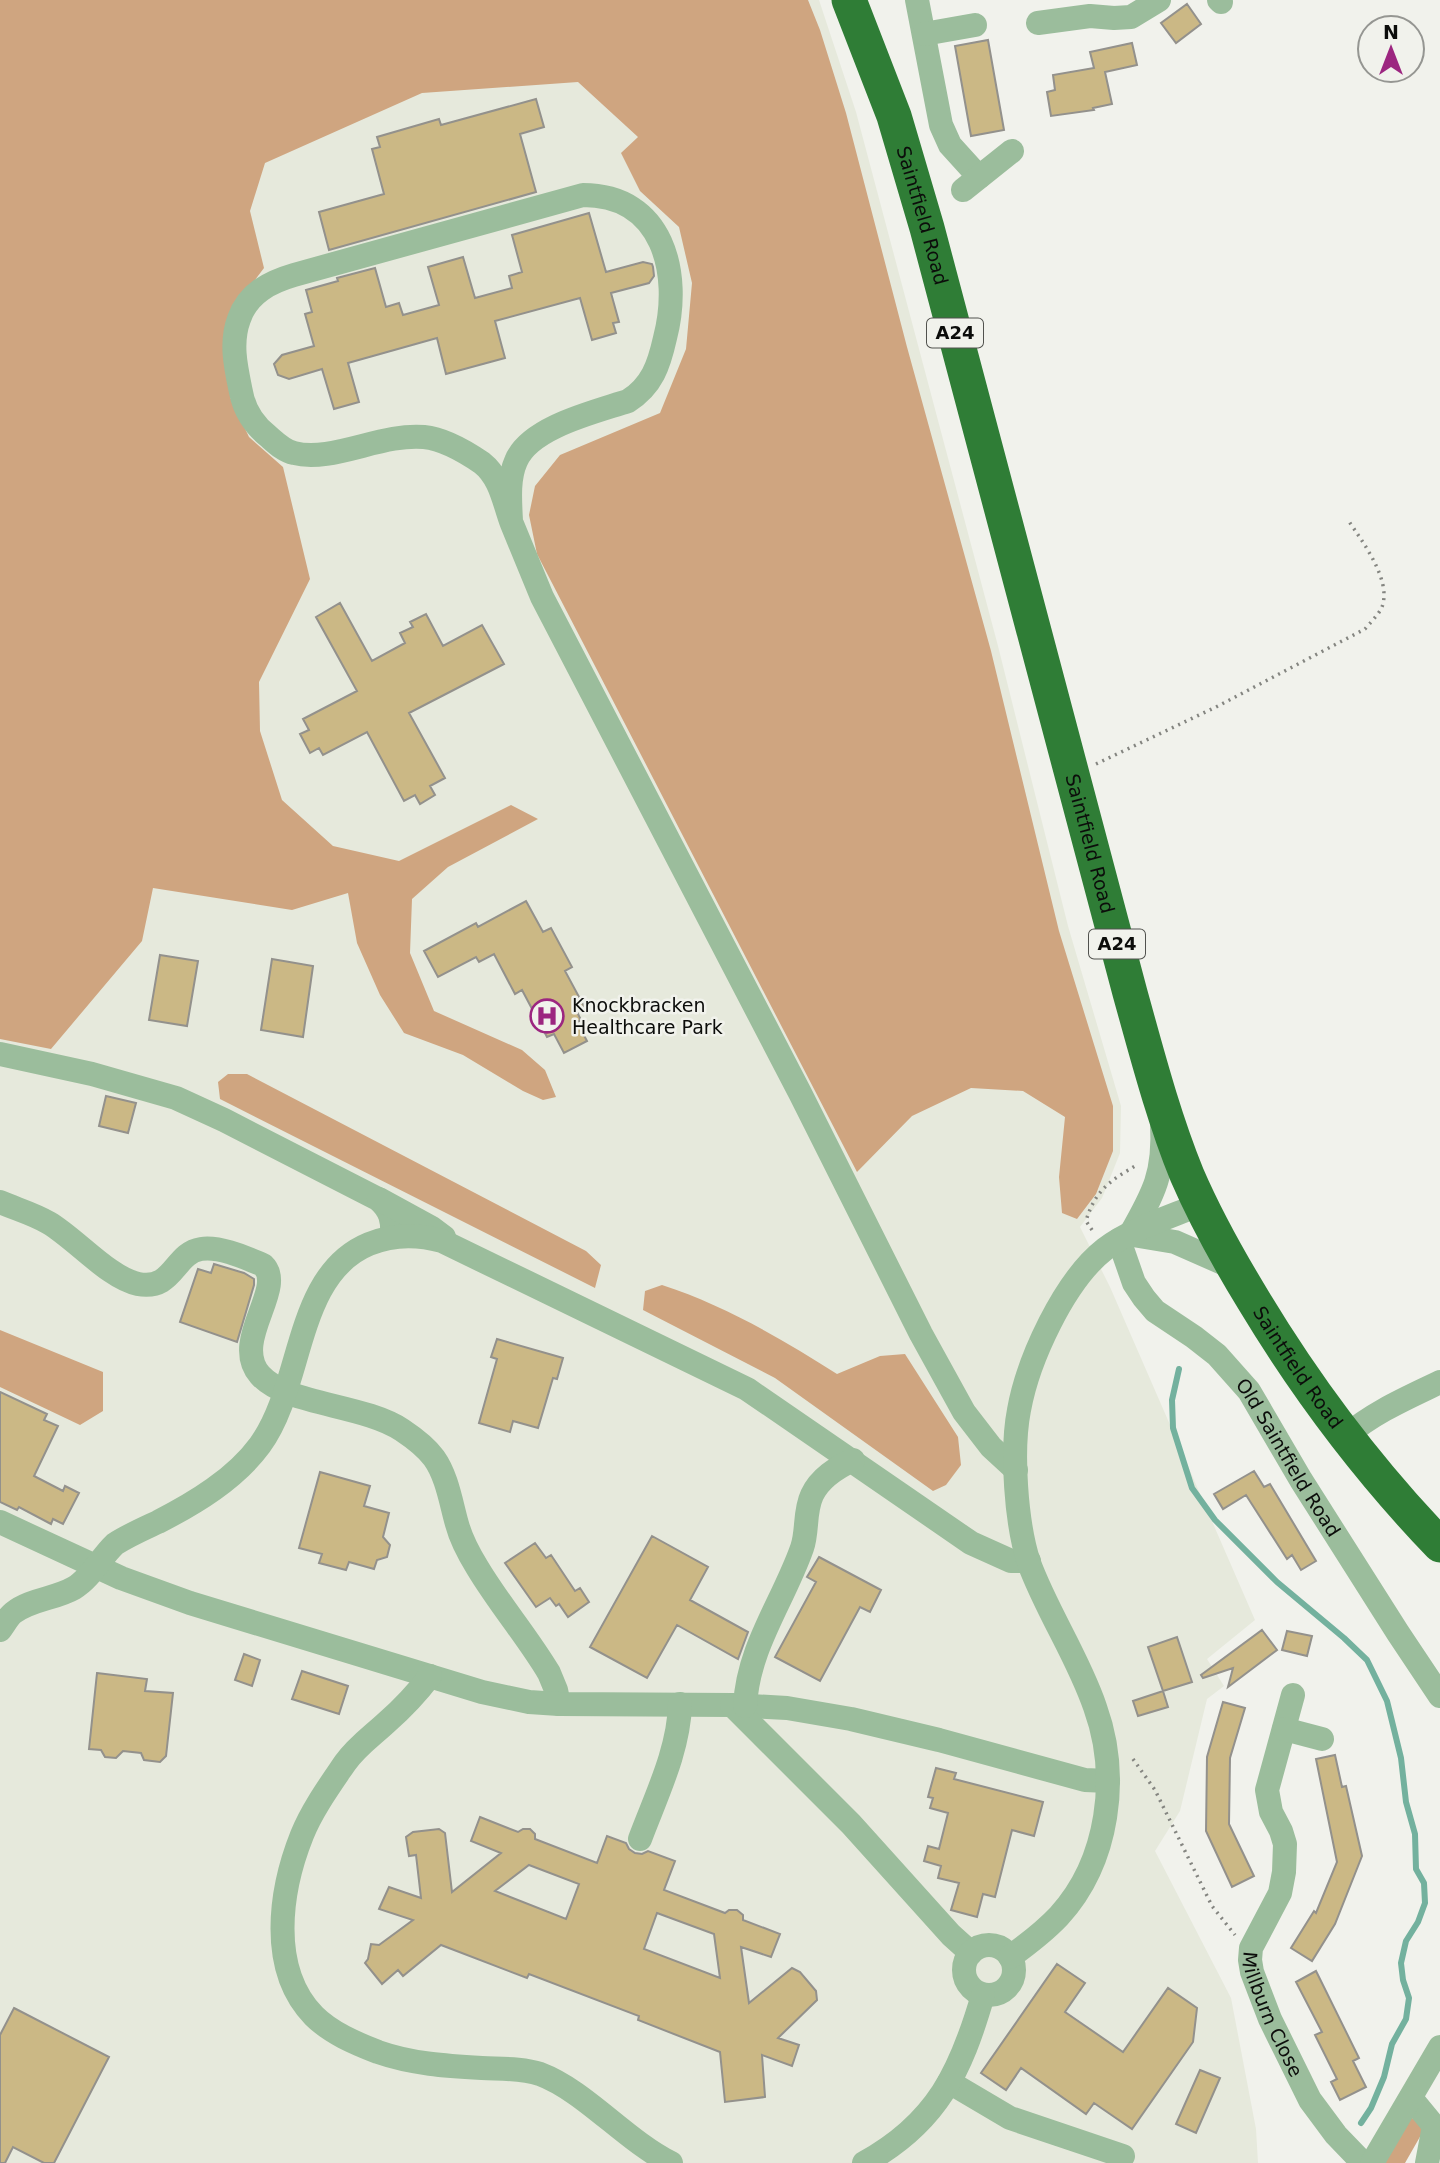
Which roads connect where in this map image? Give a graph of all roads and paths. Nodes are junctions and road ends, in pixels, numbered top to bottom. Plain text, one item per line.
1 (849, 0) edge
2 (869, 0) edge
3 (917, 0) edge
4 (1159, 0) edge
5 (1038, 23) dead end
6 (975, 25) dead end
7 (924, 34) junction
8 (894, 116) junction
9 (1012, 151) dead end
10 (1348, 520) dead end
11 (511, 521) junction
12 (1071, 774) junction
13 (0, 1054) edge
14 (1161, 1099) junction
15 (1144, 1161) dead end
16 (378, 1199) junction
17 (0, 1202) edge
18 (1200, 1204) junction
19 (392, 1237) junction
20 (1118, 1241) junction
21 (460, 1249) junction
22 (1234, 1268) junction
23 (1440, 1382) edge
24 (285, 1392) junction
25 (1346, 1436) junction
26 (853, 1461) junction
27 (1016, 1470) junction
28 (0, 1522) edge
29 (1440, 1545) edge
30 (1029, 1561) junction
31 (95, 1567) junction
32 (0, 1630) edge
33 (430, 1676) junction
34 (1293, 1695) dead end
35 (1440, 1696) edge
36 (559, 1704) junction
37 (680, 1704) junction
38 (739, 1705) junction
39 (1284, 1729) junction
40 (1322, 1739) dead end
41 (1133, 1759) dead end
42 (1108, 1781) junction
43 (640, 1839) dead end
44 (1232, 1933) dead end
45 (971, 1952) junction
46 (1010, 1957) junction
47 (983, 1995) junction
48 (1440, 2048) edge
49 (949, 2082) junction
50 (1411, 2098) junction
51 (1123, 2156) dead end
52 (671, 2163) edge
53 (863, 2163) edge
54 (1363, 2163) edge
55 (1373, 2163) edge
56 (1427, 2163) edge

1 - 8 highway, Saintfield Road / A24
2 - 8 highway, Saintfield Road / A24
3 - 7 street
4 - 5 street
6 - 7 street
7 - 9 street
8 - 12 highway, Saintfield Road / A24
10 - 12 path
11 - 11 street
11 - 27 street
12 - 14 highway, Saintfield Road / A24
13 - 16 street
14 - 18 highway, Saintfield Road / A24
14 - 20 street
15 - 20 path
16 - 19 street
16 - 21 street
17 - 24 street
18 - 20 street
18 - 22 highway, Saintfield Road / A24
19 - 21 street
19 - 24 street
20 - 22 street
20 - 27 street
20 - 35 street, Old Saintfield Road
21 - 26 street
22 - 25 highway, Saintfield Road / A24
23 - 25 street
24 - 31 street
24 - 36 street
25 - 29 highway, Saintfield Road / A24
26 - 30 street
26 - 38 street
27 - 30 street
28 - 31 street
30 - 42 street
31 - 32 street
31 - 33 street
33 - 36 street
33 - 52 street
34 - 39 street, Millburn Close
36 - 37 street
37 - 38 street
37 - 43 street
38 - 42 street
38 - 45 street
39 - 40 street
39 - 54 street, Millburn Close
41 - 44 path
42 - 46 street
45 - 46 street
45 - 47 street
46 - 47 street
47 - 49 street
48 - 50 street
49 - 51 street
49 - 53 street
50 - 55 street
50 - 56 street

